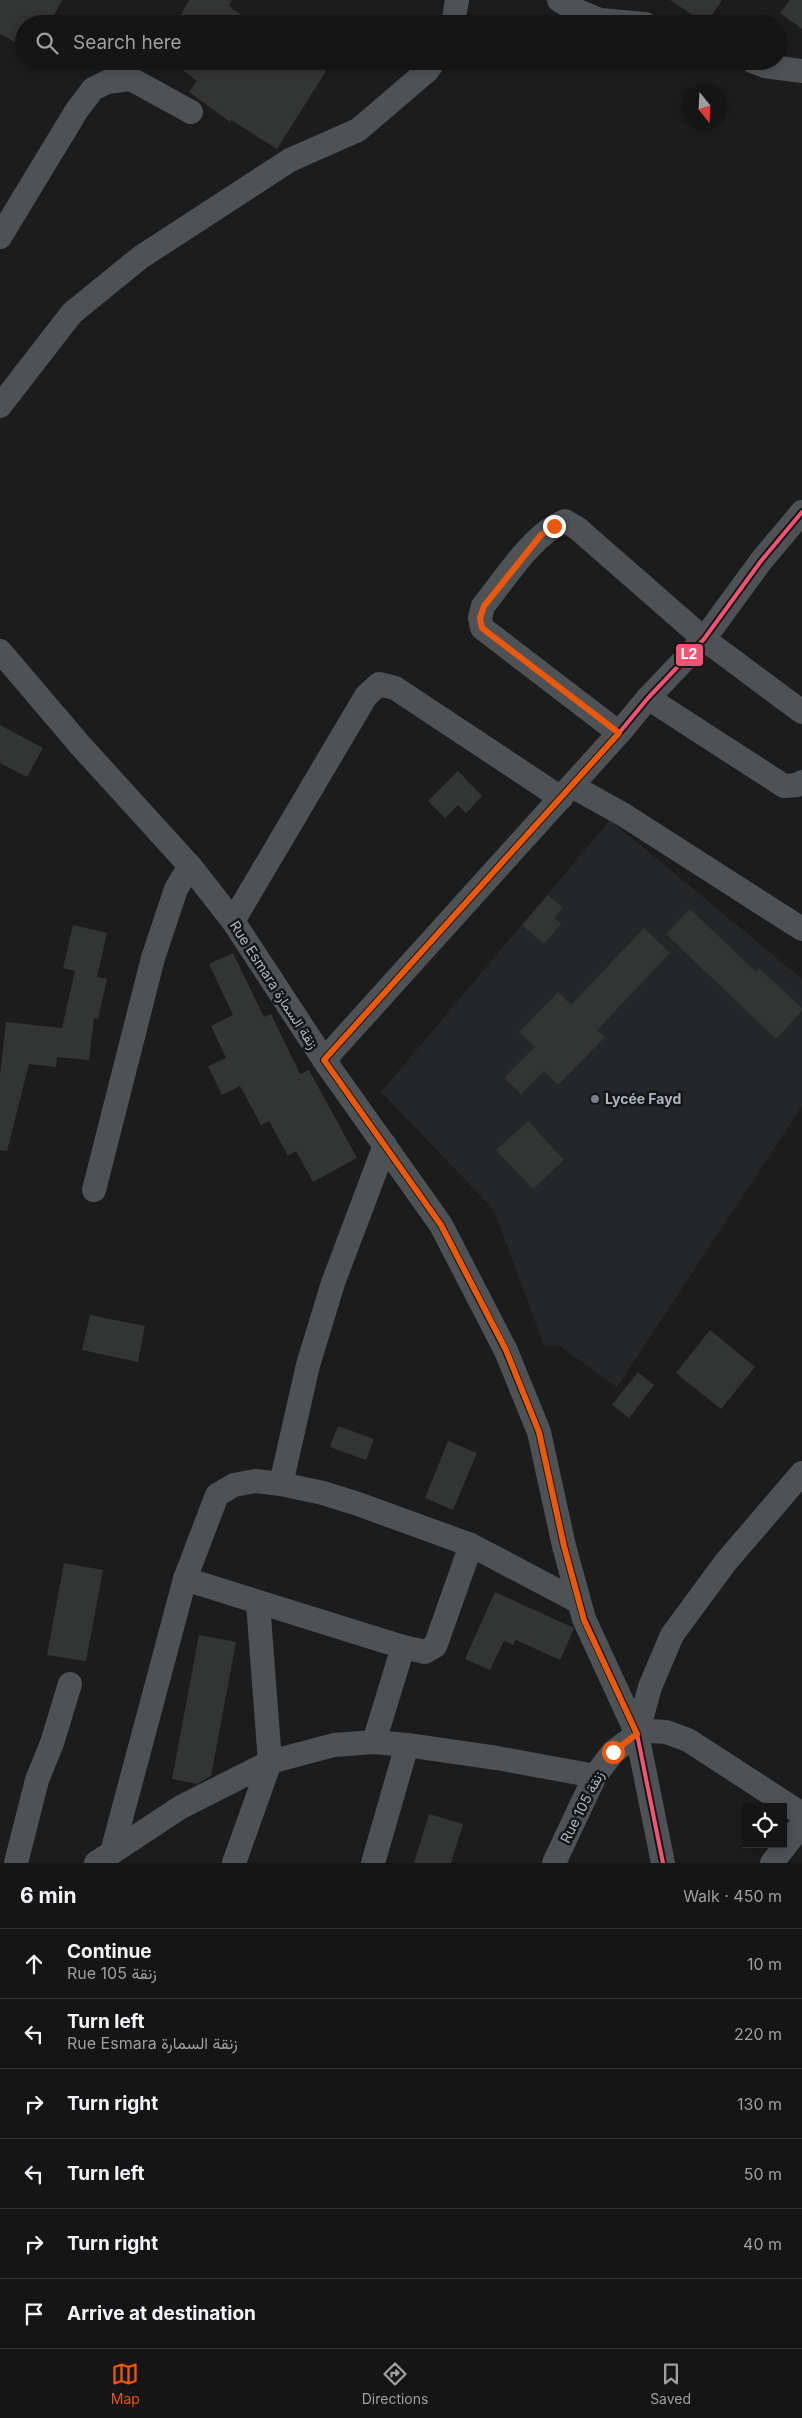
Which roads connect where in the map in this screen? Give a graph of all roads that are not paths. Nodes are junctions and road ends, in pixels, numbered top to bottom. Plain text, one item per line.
1 (457, 0) edge
2 (559, 0) edge
3 (454, 15) edge
4 (588, 15) edge
5 (787, 69) edge
6 (428, 70) edge
7 (802, 71) edge
8 (191, 112) dead end
9 (0, 237) edge
10 (0, 406) edge
11 (802, 512) edge
12 (704, 639) junction
13 (0, 652) edge
14 (648, 698) junction
15 (802, 712) edge
16 (619, 733) junction
17 (802, 782) edge
18 (567, 792) junction
19 (190, 866) junction
20 (233, 921) junction
21 (802, 929) edge
22 (324, 1060) junction
23 (385, 1145) junction
24 (94, 1190) dead end
25 (802, 1472) edge
26 (281, 1484) junction
27 (471, 1545) junction
28 (185, 1579) junction
29 (580, 1602) junction
30 (258, 1603) junction
31 (403, 1647) junction
32 (70, 1684) dead end
33 (637, 1734) junction
34 (374, 1742) junction
35 (407, 1745) junction
36 (270, 1762) junction
37 (595, 1776) junction
38 (802, 1814) edge
39 (802, 1824) edge
40 (104, 1858) edge
41 (16, 1863) edge
42 (234, 1863) edge
43 (373, 1863) edge
44 (554, 1863) edge
45 (663, 1863) edge
46 (772, 1863) edge

1 - 3 street
2 - 4 street
5 - 7 street
6 - 10 street
8 - 9 street
11 - 12 street
12 - 14 street
12 - 15 street
12 - 16 street
13 - 19 street, Rue Esmara زنقة السمارة
14 - 16 street
14 - 17 street
16 - 18 street
18 - 20 street
18 - 21 street
18 - 22 street
19 - 20 street, Rue Esmara زنقة السمارة
19 - 24 street
20 - 22 street, Rue Esmara زنقة السمارة
22 - 23 street, Rue Esmara زنقة السمارة
23 - 26 street
23 - 29 street, Rue Esmara زنقة السمارة
25 - 33 street
26 - 27 street
26 - 28 street
27 - 29 street
27 - 31 street
28 - 30 street
28 - 40 street
29 - 33 street, Rue Esmara زنقة السمارة
30 - 31 street
30 - 36 street
31 - 34 street
32 - 41 street
33 - 37 street, Rue 105 زنقة
33 - 38 street
33 - 45 street, Rue Esmara زنقة السمارة
34 - 35 street
34 - 36 street
35 - 37 street
35 - 43 street
36 - 40 street
36 - 42 street
37 - 44 street, Rue 105 زنقة
39 - 46 street

